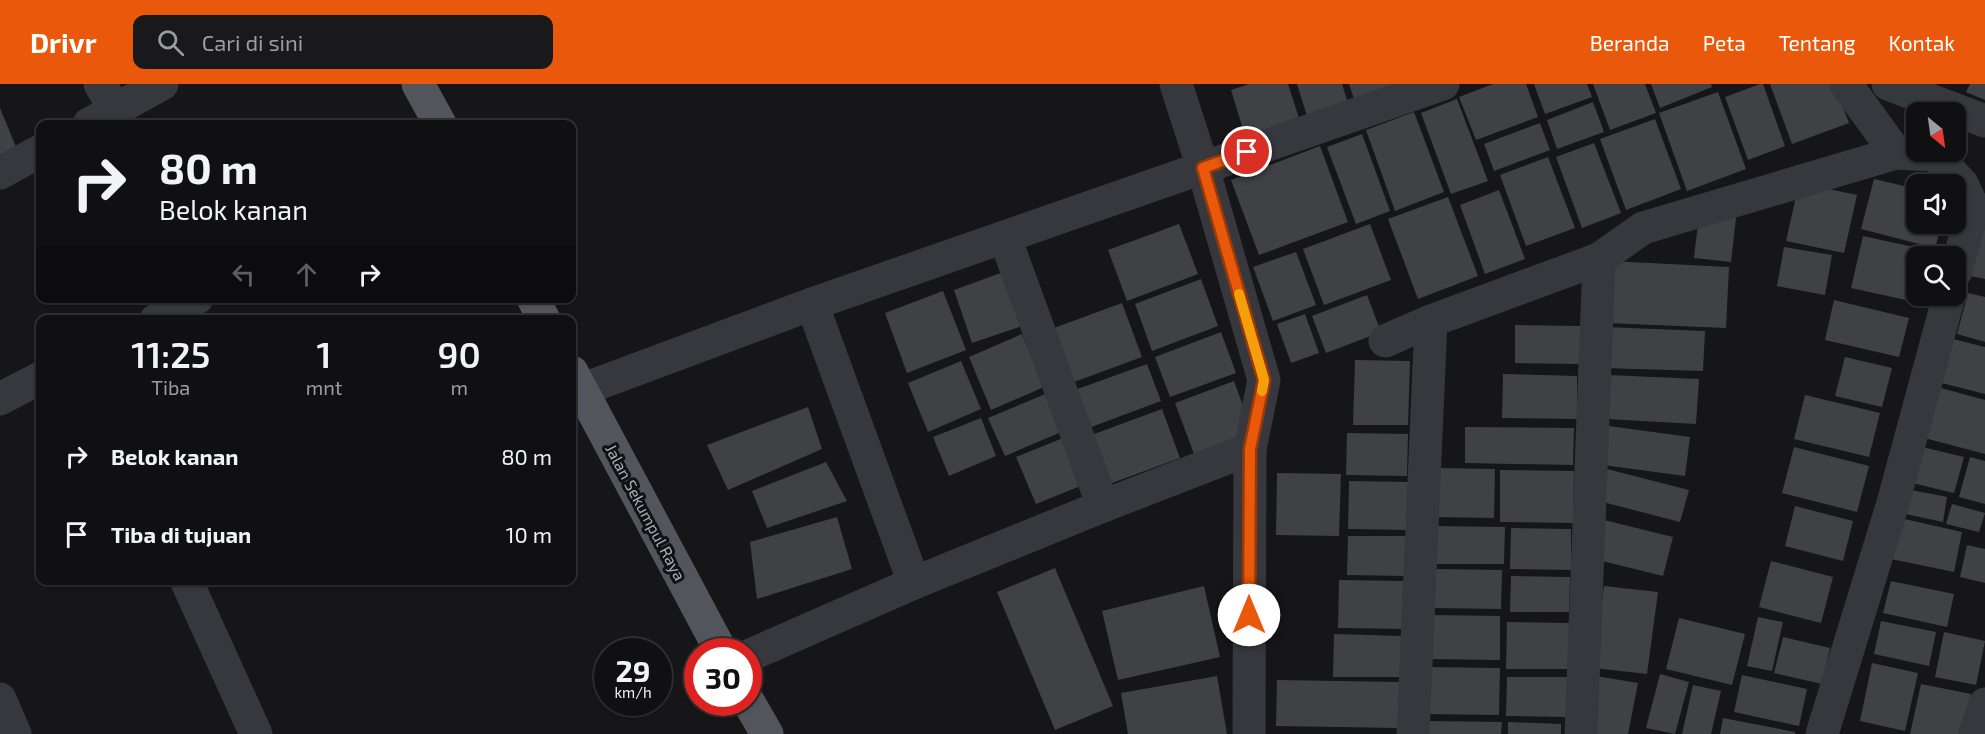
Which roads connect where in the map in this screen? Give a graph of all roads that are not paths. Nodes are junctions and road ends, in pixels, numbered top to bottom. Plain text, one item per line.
1 (162, 84) edge
2 (418, 84) edge
3 (1176, 84) edge
4 (1443, 84) edge
5 (1846, 84) edge
6 (1888, 84) edge
7 (102, 106) edge
8 (439, 120) edge
9 (1985, 120) edge
10 (36, 153) edge
11 (1896, 153) junction
12 (1203, 168) junction
13 (0, 173) edge
14 (1005, 238) junction
15 (1963, 246) edge
16 (1599, 259) junction
17 (188, 303) edge
18 (813, 304) junction
19 (1946, 306) edge
20 (165, 315) edge
21 (1431, 321) junction
22 (1385, 340) dead end
23 (36, 380) edge
24 (576, 381) edge
25 (0, 399) edge
26 (1250, 449) junction
27 (1103, 506) junction
28 (914, 583) junction
29 (188, 585) edge
30 (714, 638) edge
31 (762, 650) edge
32 (0, 699) edge
33 (1985, 704) edge
34 (757, 716) edge
35 (15, 734) edge
36 (256, 734) edge
37 (767, 734) edge
38 (1249, 734) edge
39 (1413, 734) edge
40 (1581, 734) edge
41 (1822, 734) edge
42 (1975, 734) edge

1 - 7 street
2 - 8 main road
3 - 12 street
4 - 12 street
5 - 11 street
6 - 9 street
10 - 13 street
11 - 15 street
11 - 16 street
12 - 14 street
12 - 26 street
14 - 18 street
14 - 27 street
16 - 21 street
16 - 40 street
17 - 20 street
18 - 24 street
18 - 28 street
19 - 41 street
21 - 22 street
21 - 39 street
23 - 25 street
24 - 30 main road, Jalan Sekumpul Raya
26 - 27 street
26 - 38 street
27 - 28 street
28 - 31 street
29 - 36 street
32 - 35 street
33 - 42 street
34 - 37 main road

